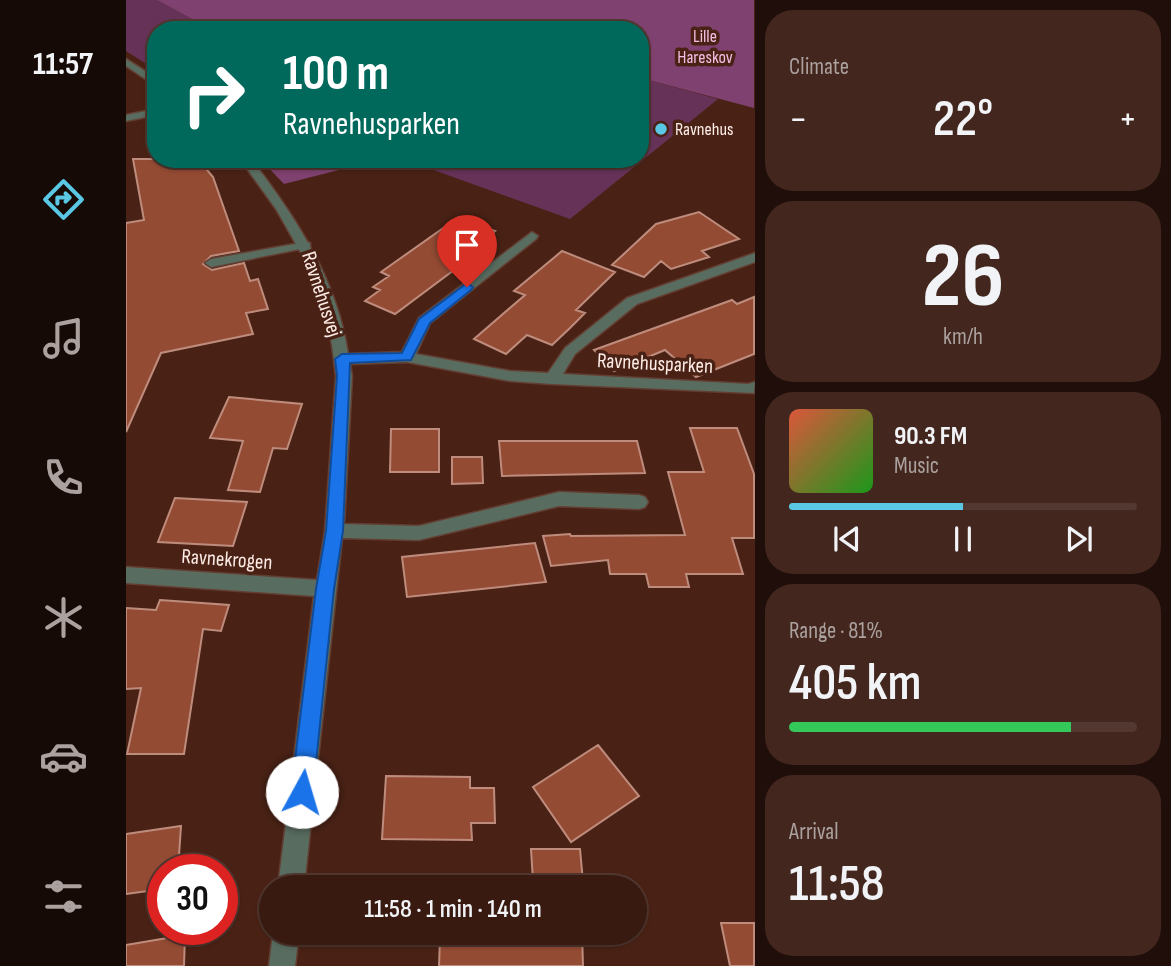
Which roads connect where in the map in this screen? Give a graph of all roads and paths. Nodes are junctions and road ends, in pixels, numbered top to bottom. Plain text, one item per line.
1 (126, 62) edge
2 (147, 77) edge
3 (147, 114) edge
4 (126, 118) edge
5 (252, 168) edge
6 (532, 236) dead end
7 (306, 245) junction
8 (754, 257) edge
9 (211, 263) dead end
10 (407, 357) junction
11 (342, 359) junction
12 (552, 379) junction
13 (754, 387) edge
14 (639, 502) dead end
15 (334, 531) junction
16 (126, 575) edge
17 (325, 589) junction
18 (292, 875) edge
19 (285, 945) edge
20 (282, 966) edge

1 - 2 street
3 - 4 street
5 - 7 street, Ravnehusvej
6 - 10 street
7 - 9 lane
7 - 11 street, Ravnehusvej
8 - 12 street, Ravnehusparken
10 - 11 street, Ravnehusparken
10 - 12 street, Ravnehusparken
11 - 15 street, Ravnehusvej
12 - 13 street, Ravnehusparken
14 - 15 street
15 - 17 street, Ravnehusvej
16 - 17 street, Ravnekrogen
17 - 18 street, Ravnehusvej
19 - 20 street

